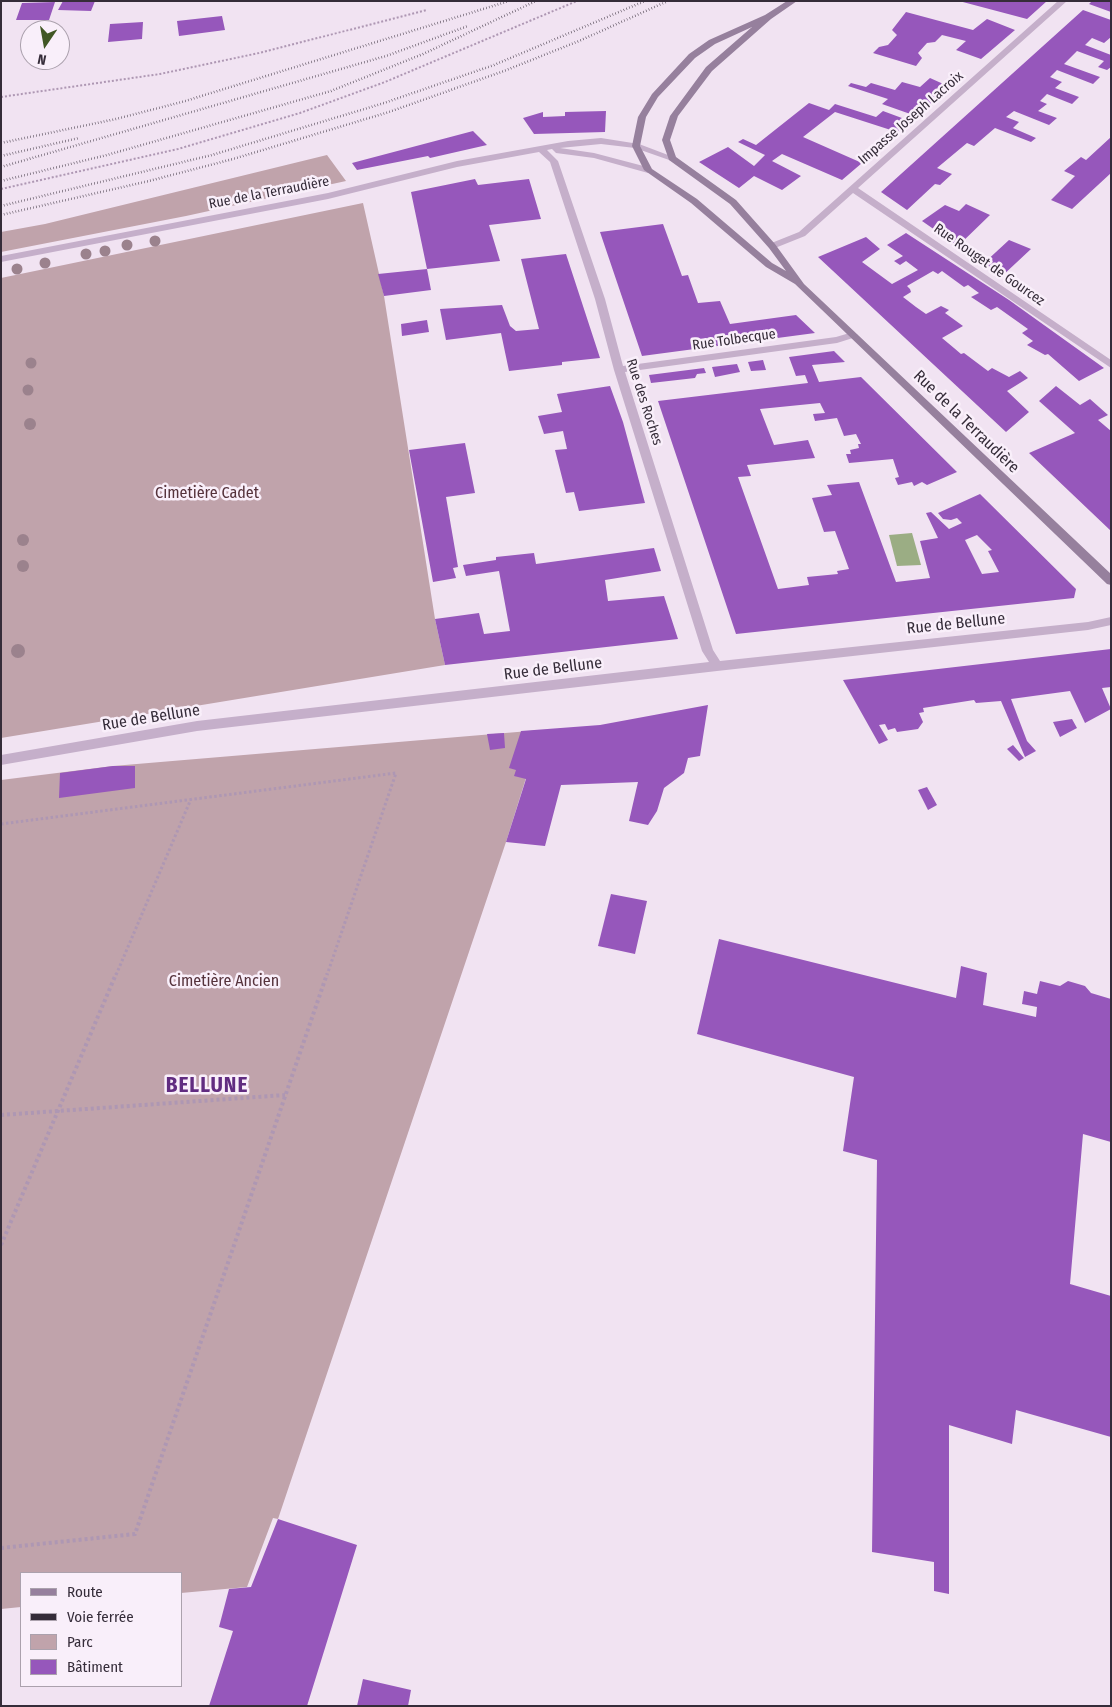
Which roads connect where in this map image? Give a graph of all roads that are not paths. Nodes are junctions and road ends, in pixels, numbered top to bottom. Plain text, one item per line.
1 (793, 1) edge
2 (1063, 1) edge
3 (768, 17) junction
4 (636, 146) junction
5 (541, 149) junction
6 (672, 158) junction
7 (648, 170) junction
8 (852, 188) junction
9 (772, 246) junction
10 (1, 259) edge
11 (801, 286) junction
12 (853, 335) junction
13 (1111, 365) edge
14 (619, 370) junction
15 (1111, 580) edge
16 (1111, 621) edge
17 (717, 666) junction
18 (1, 760) edge

1 - 3 main road
2 - 8 street, Impasse Joseph Lacroix
3 - 4 main road
3 - 6 main road
4 - 5 street, Rue de la Terraudière
4 - 6 street, Rue de la Terraudière
4 - 7 main road
5 - 7 street, Rue de la Terraudière
5 - 10 street, Rue de la Terraudière
5 - 14 street, Rue des Roches
6 - 9 main road, Rue de la Terraudière
7 - 11 main road, Rue de la Terraudière
8 - 9 street, Impasse Joseph Lacroix
8 - 13 street, Rue Rouget de Gourcez
9 - 11 main road, Rue de la Terraudière
11 - 12 main road, Rue de la Terraudière
12 - 14 street, Rue Tolbecque
12 - 15 main road, Rue de la Terraudière
14 - 17 street, Rue des Roches
16 - 17 street, Rue de Bellune
17 - 18 street, Rue de Bellune

